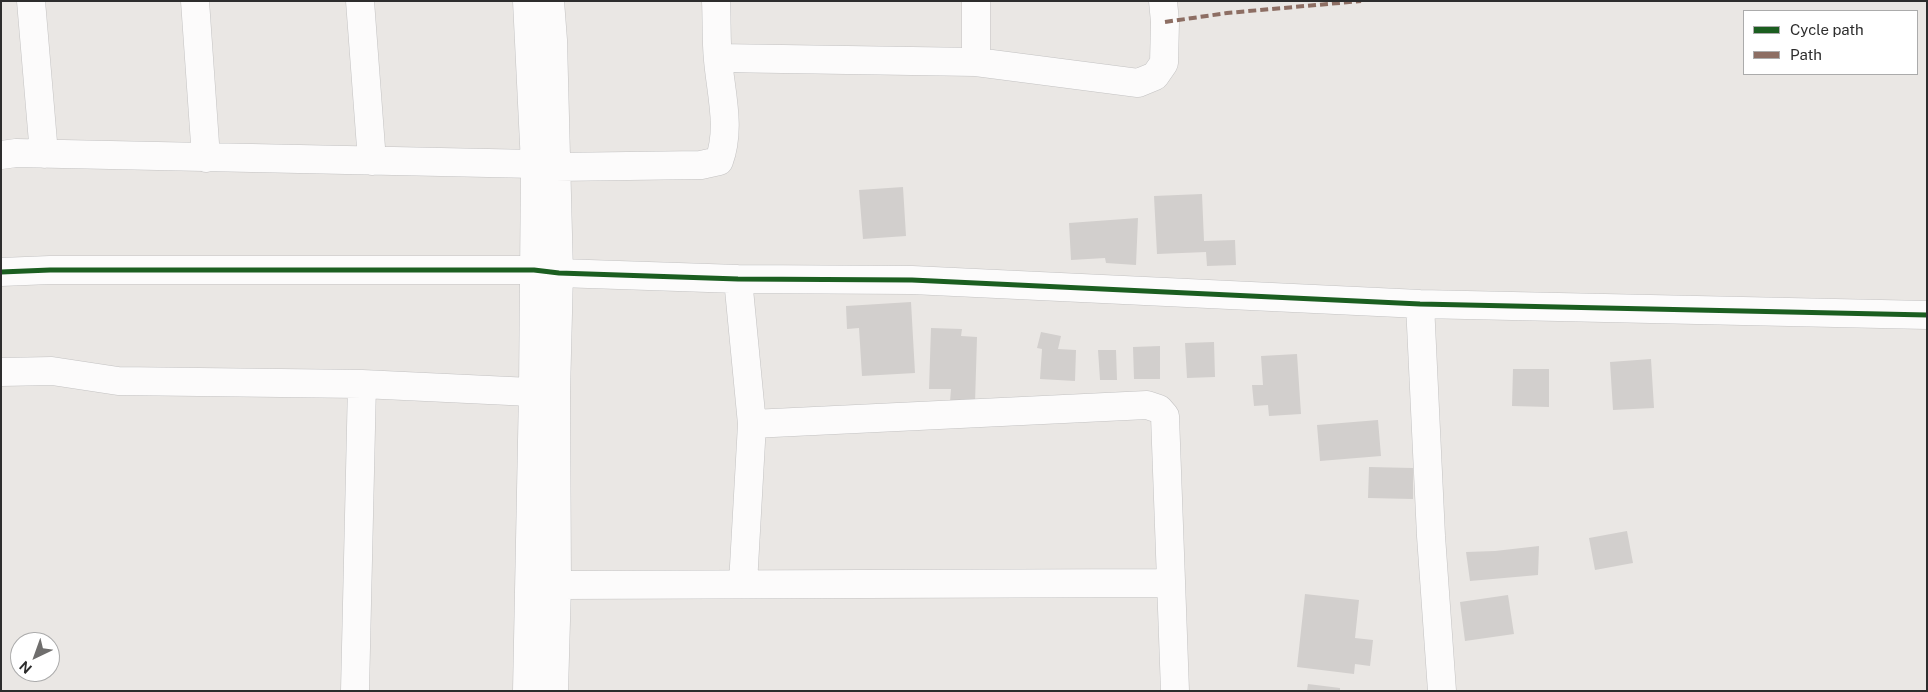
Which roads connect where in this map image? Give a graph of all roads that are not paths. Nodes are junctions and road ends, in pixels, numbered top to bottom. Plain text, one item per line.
1 (31, 1) edge
2 (195, 1) edge
3 (360, 1) edge
4 (527, 1) edge
5 (550, 1) edge
6 (716, 1) edge
7 (976, 1) edge
8 (1163, 1) edge
9 (718, 58) junction
10 (976, 62) junction
11 (44, 154) junction
12 (1, 155) edge
13 (206, 158) junction
14 (372, 161) junction
15 (545, 166) junction
16 (546, 271) junction
17 (1, 272) edge
18 (738, 278) junction
19 (1420, 304) junction
20 (1927, 315) edge
21 (1, 372) edge
22 (362, 384) junction
23 (544, 392) junction
24 (752, 424) junction
25 (1171, 583) junction
26 (743, 584) junction
27 (557, 585) junction
28 (355, 691) edge
29 (527, 691) edge
30 (554, 691) edge
31 (1175, 691) edge
32 (1442, 691) edge

1 - 11 street
2 - 13 street
3 - 14 street
4 - 15 street
5 - 15 street
6 - 9 street
7 - 10 street
8 - 10 street
9 - 10 street
9 - 15 street
11 - 12 street
11 - 13 street
13 - 14 street
14 - 15 street
15 - 16 street
16 - 17 street
16 - 18 street
16 - 23 street
18 - 19 street
18 - 24 street
19 - 20 street
19 - 32 street
21 - 22 street
22 - 23 street
22 - 28 street
23 - 27 street
23 - 29 street
24 - 25 street
24 - 26 street
25 - 26 street
25 - 31 street
26 - 27 street
27 - 30 street

